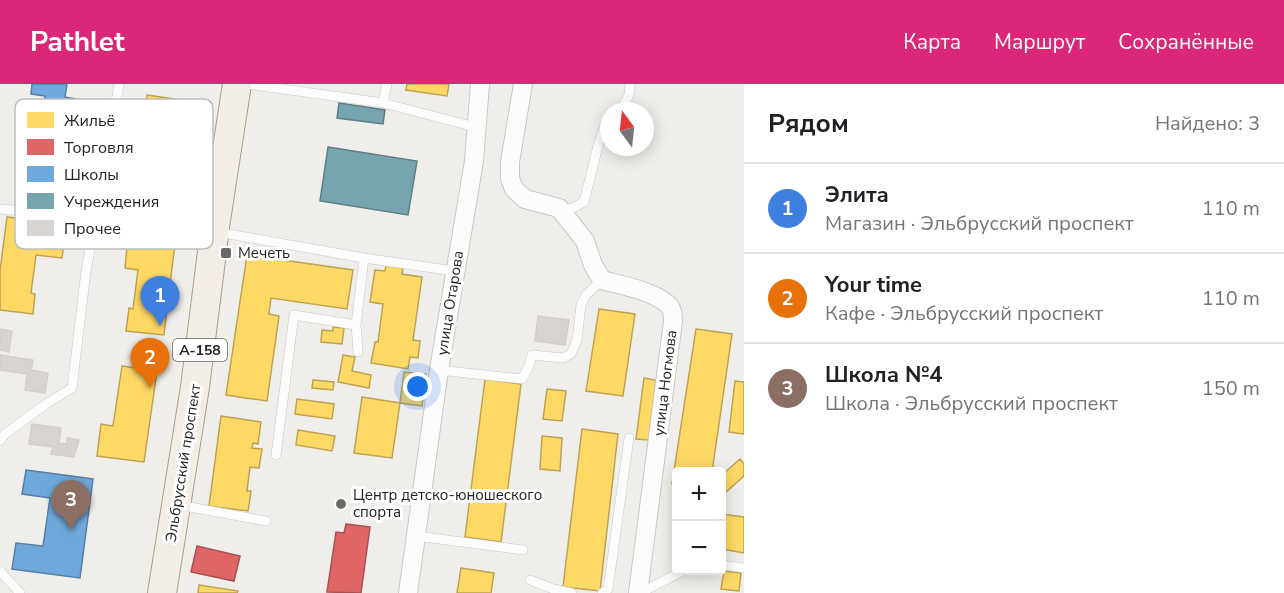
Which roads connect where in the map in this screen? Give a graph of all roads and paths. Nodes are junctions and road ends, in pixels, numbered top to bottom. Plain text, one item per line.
1 (119, 84) edge
2 (237, 84) edge
3 (247, 84) edge
4 (387, 84) edge
5 (480, 84) edge
6 (523, 84) edge
7 (630, 84) edge
8 (116, 99) edge
9 (625, 102) edge
10 (384, 103) junction
11 (475, 127) junction
12 (600, 140) edge
13 (559, 208) junction
14 (0, 209) edge
15 (15, 210) edge
16 (213, 225) edge
17 (216, 226) junction
18 (90, 249) edge
19 (364, 258) junction
20 (454, 271) junction
21 (602, 280) junction
22 (356, 325) junction
23 (358, 352) dead end
24 (438, 370) junction
25 (629, 438) dead end
26 (0, 441) edge
27 (276, 455) dead end
28 (176, 504) junction
29 (266, 521) dead end
30 (416, 536) junction
31 (523, 550) dead end
32 (726, 566) edge
33 (744, 568) edge
34 (0, 571) edge
35 (675, 575) edge
36 (530, 580) dead end
37 (20, 593) edge
38 (162, 593) edge
39 (408, 593) edge
40 (572, 593) edge
41 (602, 593) edge
42 (639, 593) edge

1 - 8 lane
2 - 17 main road, Эльбрусский проспект / А-158
3 - 10 lane
4 - 10 lane
5 - 11 street, улица Отарова
6 - 13 street
7 - 9 lane
10 - 11 lane
11 - 20 street, улица Отарова
12 - 13 lane
13 - 21 street
14 - 15 lane
16 - 17 lane
17 - 19 lane
17 - 28 main road, Эльбрусский проспект / А-158
18 - 26 lane
19 - 20 lane
19 - 22 lane
20 - 24 street, улица Отарова
21 - 24 lane
21 - 42 street, улица Ногмова
22 - 23 lane
22 - 27 lane
24 - 30 street, улица Отарова
25 - 41 lane
28 - 29 lane
28 - 38 main road, Эльбрусский проспект / А-158
30 - 31 lane
30 - 39 street, улица Отарова
32 - 33 lane
34 - 37 lane
35 - 42 lane
36 - 40 lane

